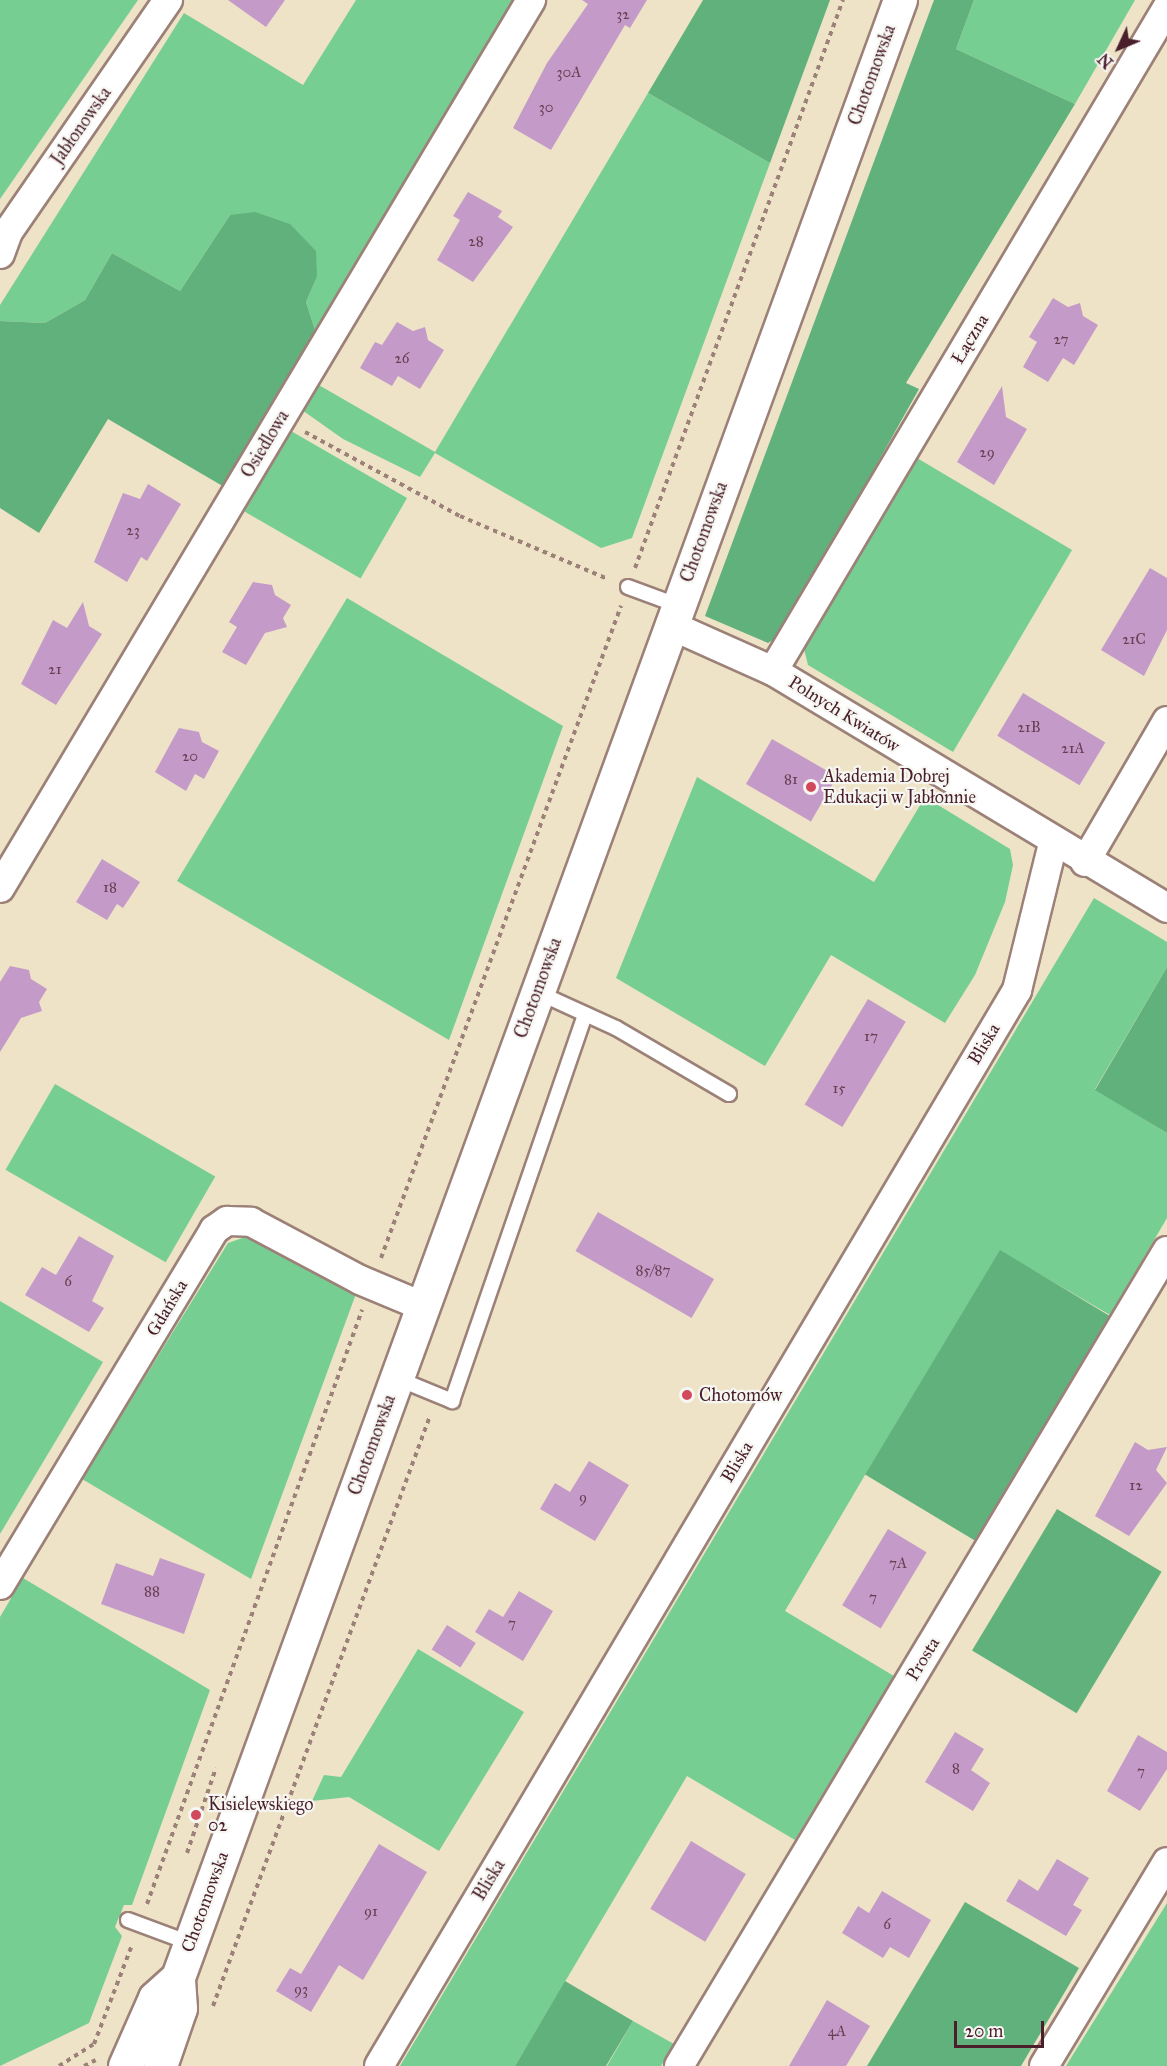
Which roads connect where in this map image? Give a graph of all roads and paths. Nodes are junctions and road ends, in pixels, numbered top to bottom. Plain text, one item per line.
1 (168, 0) edge
2 (531, 0) edge
3 (843, 0) edge
4 (900, 0) edge
5 (1167, 8) edge
6 (2, 237) edge
7 (281, 417) junction
8 (628, 587) junction
9 (673, 615) junction
10 (773, 671) junction
11 (1167, 721) edge
12 (1053, 843) junction
13 (1084, 861) junction
14 (0, 888) edge
15 (1167, 908) edge
16 (537, 992) junction
17 (585, 1014) junction
18 (729, 1094) dead end
19 (1167, 1251) edge
20 (371, 1284) junction
21 (422, 1306) junction
22 (396, 1378) junction
23 (0, 1585) edge
24 (1167, 1862) edge
25 (134, 1922) junction
26 (190, 1943) junction
27 (178, 1977) junction
28 (59, 2066) edge
29 (125, 2066) edge
30 (160, 2066) edge
31 (379, 2066) edge
32 (679, 2066) edge
33 (1044, 2066) edge

1 - 6 street, Jabłonowska
2 - 7 street, Osiedlowa
3 - 8 path
4 - 9 street, Chotomowska
5 - 10 street, Łączna
7 - 8 path
7 - 14 street, Osiedlowa
8 - 9 lane
8 - 20 path
9 - 10 street, Polnych Kwiatów
9 - 16 street, Chotomowska
10 - 12 street, Polnych Kwiatów
11 - 13 street
12 - 13 street, Polnych Kwiatów
12 - 31 street, Bliska
13 - 15 street, Polnych Kwiatów
16 - 17 lane
16 - 21 street, Chotomowska
17 - 18 lane
17 - 22 lane
19 - 32 street, Prosta
20 - 21 street, Gdańska
20 - 23 street, Gdańska
20 - 25 path
21 - 22 street, Chotomowska
22 - 26 street, Chotomowska
24 - 33 street
25 - 26 lane
25 - 28 path
26 - 27 street, Chotomowska
27 - 29 street
27 - 30 street

